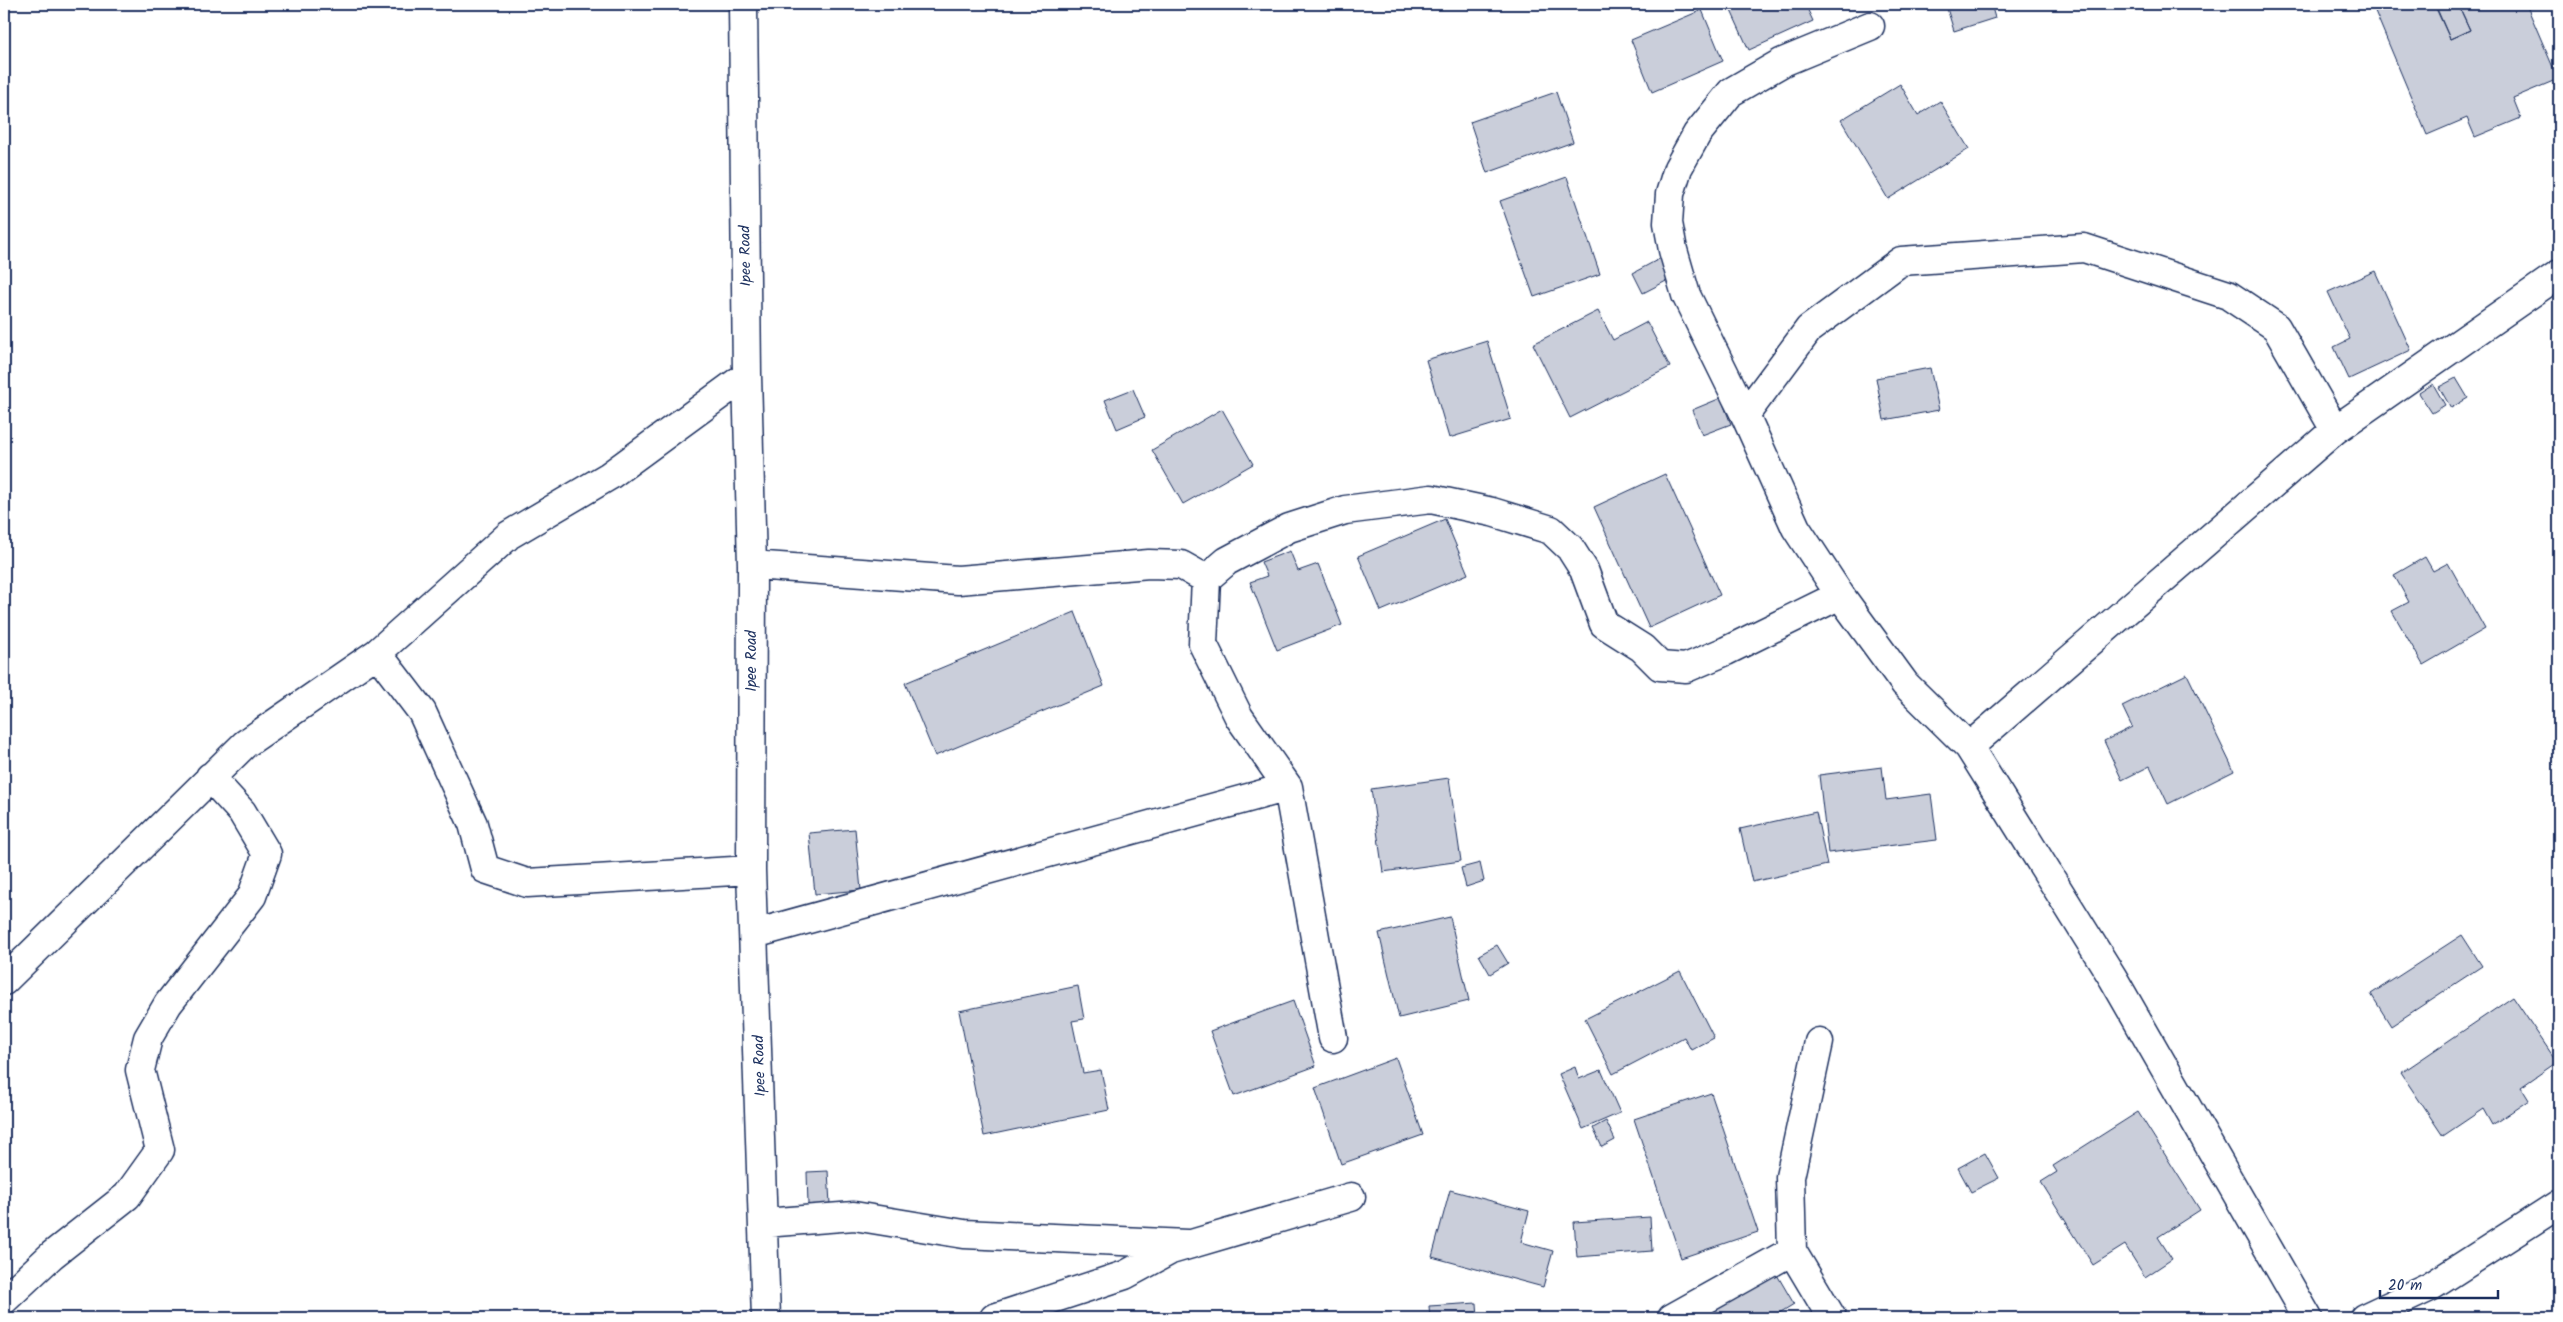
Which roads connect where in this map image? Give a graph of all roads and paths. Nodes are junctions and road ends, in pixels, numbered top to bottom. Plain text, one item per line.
1 (743, 4) edge
2 (1870, 26) dead end
3 (2559, 274) edge
4 (747, 374) junction
5 (1745, 415) junction
6 (2335, 430) junction
7 (752, 565) junction
8 (1206, 579) junction
9 (1840, 595) junction
10 (377, 653) junction
11 (1969, 747) junction
12 (210, 777) junction
13 (1288, 788) junction
14 (751, 870) junction
15 (754, 934) junction
16 (4, 981) edge
17 (1333, 1038) dead end
18 (1818, 1042) dead end
19 (1351, 1197) dead end
20 (2559, 1204) edge
21 (764, 1223) junction
22 (1187, 1244) junction
23 (1792, 1251) junction
24 (4, 1300) edge
25 (766, 1318) edge
26 (994, 1318) edge
27 (1672, 1318) edge
28 (1832, 1318) edge
29 (2308, 1318) edge
30 (2364, 1318) edge

1 - 4 street, Ipee Road
2 - 5 street
3 - 6 street
4 - 7 street, Ipee Road
4 - 10 street
5 - 6 street
5 - 9 street
6 - 11 street
7 - 8 street
7 - 14 street, Ipee Road
8 - 9 street
8 - 13 street
9 - 11 street
10 - 12 street
10 - 14 street
11 - 29 street
12 - 16 street
12 - 24 street
13 - 15 street
13 - 17 street
14 - 15 street, Ipee Road
15 - 21 street, Ipee Road
18 - 23 street
19 - 22 street
20 - 30 street
21 - 22 street
21 - 25 street, Ipee Road
22 - 26 street
23 - 27 street
23 - 28 street

